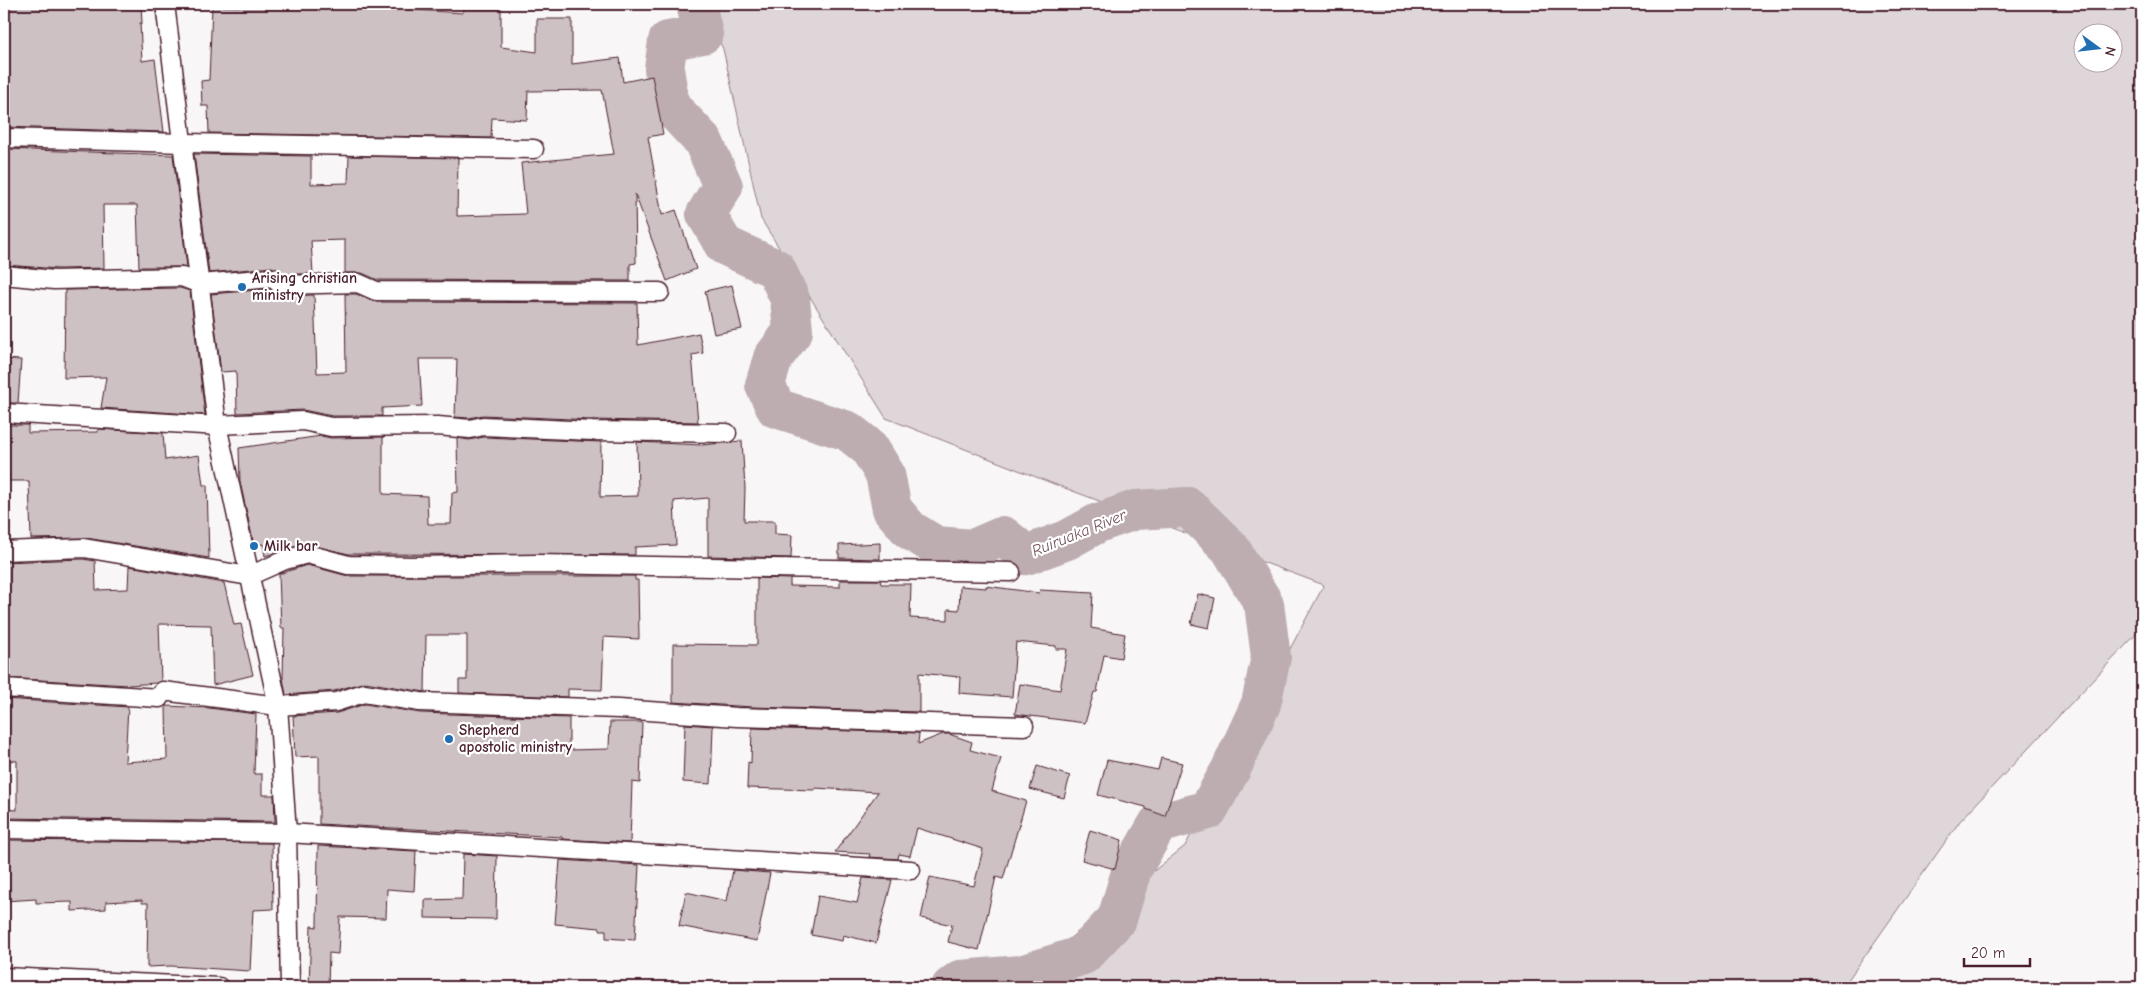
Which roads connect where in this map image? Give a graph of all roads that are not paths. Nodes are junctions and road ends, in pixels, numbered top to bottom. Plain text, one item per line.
1 (165, 4) edge
2 (4, 138) edge
3 (183, 143) junction
4 (534, 149) dead end
5 (4, 274) edge
6 (200, 284) junction
7 (660, 292) dead end
8 (4, 413) edge
9 (218, 425) junction
10 (727, 433) dead end
11 (4, 551) edge
12 (1011, 572) dead end
13 (249, 576) junction
14 (4, 688) edge
15 (278, 706) junction
16 (1024, 726) dead end
17 (4, 829) edge
18 (286, 833) junction
19 (911, 870) dead end
20 (4, 977) edge
21 (219, 987) edge
22 (290, 987) edge

1 - 3 street
2 - 3 street
3 - 4 street
3 - 6 street
5 - 6 street
6 - 7 street
6 - 9 street
8 - 9 street
9 - 10 street
9 - 13 street
11 - 13 street
12 - 13 street
13 - 15 street
14 - 15 street
15 - 16 street
15 - 18 street
17 - 18 street
18 - 19 street
18 - 22 street
20 - 21 street

